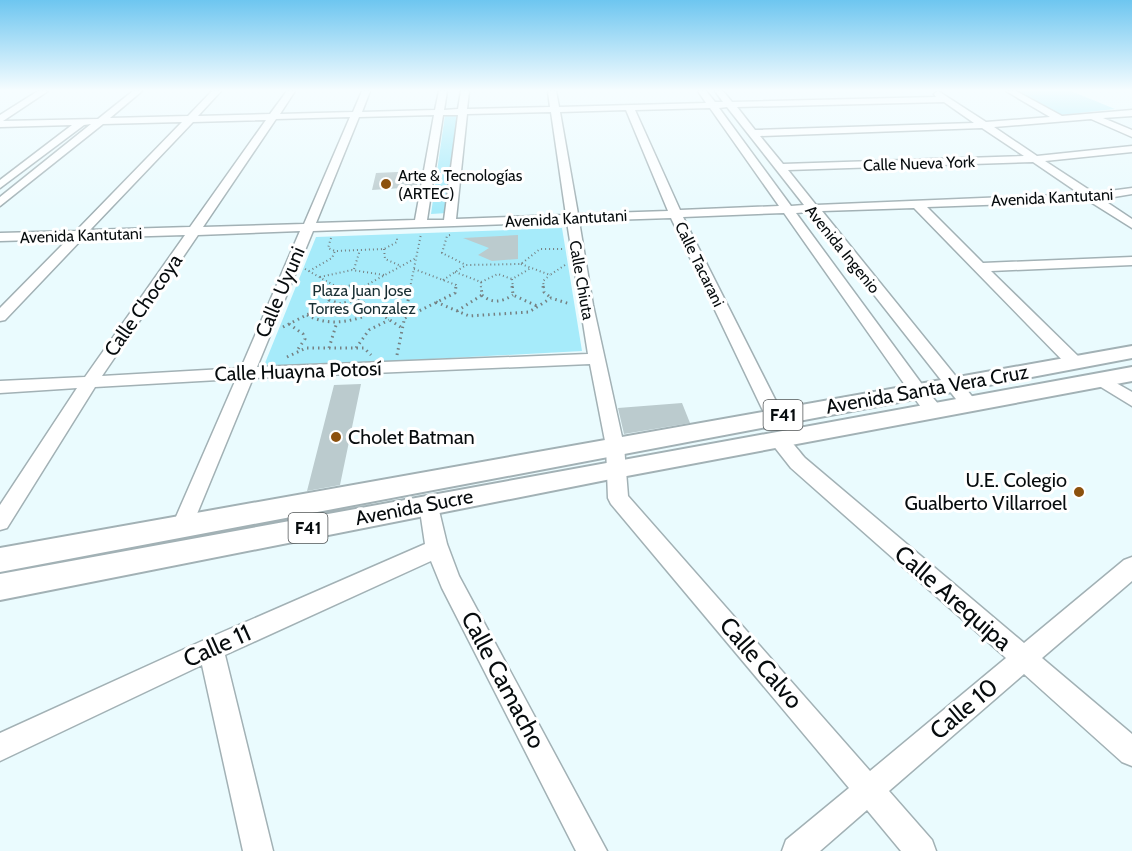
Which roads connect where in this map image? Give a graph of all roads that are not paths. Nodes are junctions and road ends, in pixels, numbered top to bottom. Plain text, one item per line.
1 (70, 131) edge
2 (90, 131) edge
3 (179, 131) edge
4 (264, 131) edge
5 (349, 131) edge
6 (436, 131) edge
7 (461, 131) edge
8 (557, 131) edge
9 (640, 131) edge
10 (730, 131) edge
11 (818, 131) edge
12 (994, 131) edge
13 (751, 133) joint
14 (1132, 149) edge
15 (1036, 159) junction
16 (778, 167) junction
17 (0, 185) edge
18 (1132, 191) edge
19 (1091, 197) junction
20 (0, 203) edge
21 (917, 204) junction
22 (810, 208) junction
23 (785, 209) junction
24 (675, 213) junction
25 (571, 218) junction
26 (456, 222) junction
27 (420, 224) junction
28 (1132, 224) edge
29 (308, 228) junction
30 (194, 232) junction
31 (80, 234) junction
32 (0, 237) edge
33 (1132, 261) edge
34 (979, 267) junction
35 (0, 317) edge
36 (1132, 352) edge
37 (596, 359) junction
38 (1074, 362) junction
39 (245, 373) junction
40 (1132, 374) edge
41 (91, 380) junction
42 (1102, 380) junction
43 (952, 385) junction
44 (0, 387) edge
45 (918, 391) junction
46 (1132, 400) edge
47 (969, 405) junction
48 (935, 411) junction
49 (775, 417) junction
50 (778, 440) junction
51 (616, 458) junction
52 (429, 504) junction
53 (0, 522) edge
54 (182, 526) junction
55 (436, 549) junction
56 (0, 560) edge
57 (1132, 567) edge
58 (0, 587) edge
59 (210, 649) junction
60 (1023, 659) junction
61 (0, 747) edge
62 (1132, 752) edge
63 (870, 789) junction
64 (258, 851) edge
65 (592, 851) edge
66 (797, 851) edge
67 (921, 851) edge

1 - 17 street
2 - 20 street
3 - 31 street
4 - 30 street, Calle Chocoya
5 - 29 street, Calle Uyuni
6 - 27 street
7 - 26 street
8 - 25 street, Calle Chiuta
9 - 24 street, Calle Tacarani
10 - 23 street, Avenida Ingenio
11 - 13 street
12 - 15 street
13 - 16 street, Avenida Ingenio
14 - 15 street, Calle Nueva York
15 - 16 street, Calle Nueva York
15 - 19 street
16 - 22 street, Avenida Ingenio
18 - 19 street, Avenida Kantutani
19 - 21 street, Avenida Kantutani
19 - 28 street
21 - 22 street, Avenida Kantutani
21 - 34 street
22 - 23 street, Avenida Kantutani
22 - 43 street, Avenida Ingenio
23 - 24 street, Avenida Kantutani
23 - 45 street, Avenida Ingenio
24 - 25 street, Avenida Kantutani
24 - 49 street, Calle Tacarani
25 - 26 street, Avenida Kantutani
25 - 37 street, Calle Chiuta
26 - 27 street, Avenida Kantutani
27 - 29 street, Avenida Kantutani
29 - 30 street, Avenida Kantutani
29 - 39 street, Calle Uyuni
30 - 31 street, Avenida Kantutani
30 - 41 street, Calle Chocoya
31 - 32 street, Avenida Kantutani
31 - 35 street
33 - 34 street
34 - 38 street
36 - 38 main road, Avenida Santa Vera Cruz / F41
37 - 39 street, Calle Huayna Potosí
37 - 51 street, Calle Chiuta
38 - 43 main road, Avenida Santa Vera Cruz / F41
39 - 41 street, Calle Huayna Potosí
39 - 54 street, Calle Uyuni
40 - 42 main road, Avenida Santa Vera Cruz / F41
41 - 44 street, Calle Huayna Potosí
41 - 53 street, Calle Chocoya
42 - 46 street
42 - 47 main road, Avenida Santa Vera Cruz / F41
43 - 45 main road, Avenida Santa Vera Cruz / F41
43 - 47 street, Avenida Ingenio
45 - 48 street, Avenida Ingenio
45 - 49 main road, Avenida Santa Vera Cruz / F41
47 - 48 main road, Avenida Santa Vera Cruz / F41
48 - 50 main road, Avenida Santa Vera Cruz / F41
49 - 51 main road, Avenida Santa Vera Cruz / F41
50 - 51 main road, Avenida Santa Vera Cruz / F41
50 - 60 street, Calle Arequipa
51 - 52 main road, Avenida Sucre / F41
51 - 54 main road, Avenida Sucre / F41
51 - 63 street, Calle Calvo
52 - 55 street, Calle Camacho
52 - 58 main road, Avenida Sucre / F41
54 - 56 main road, Avenida Sucre / F41
55 - 59 street, Calle 11
55 - 65 street, Calle Camacho
57 - 60 street, Calle 10
59 - 61 street, Calle 11
59 - 64 street
60 - 62 street, Calle Arequipa
60 - 63 street, Calle 10
63 - 66 street, Calle 10
63 - 67 street, Calle Calvo

